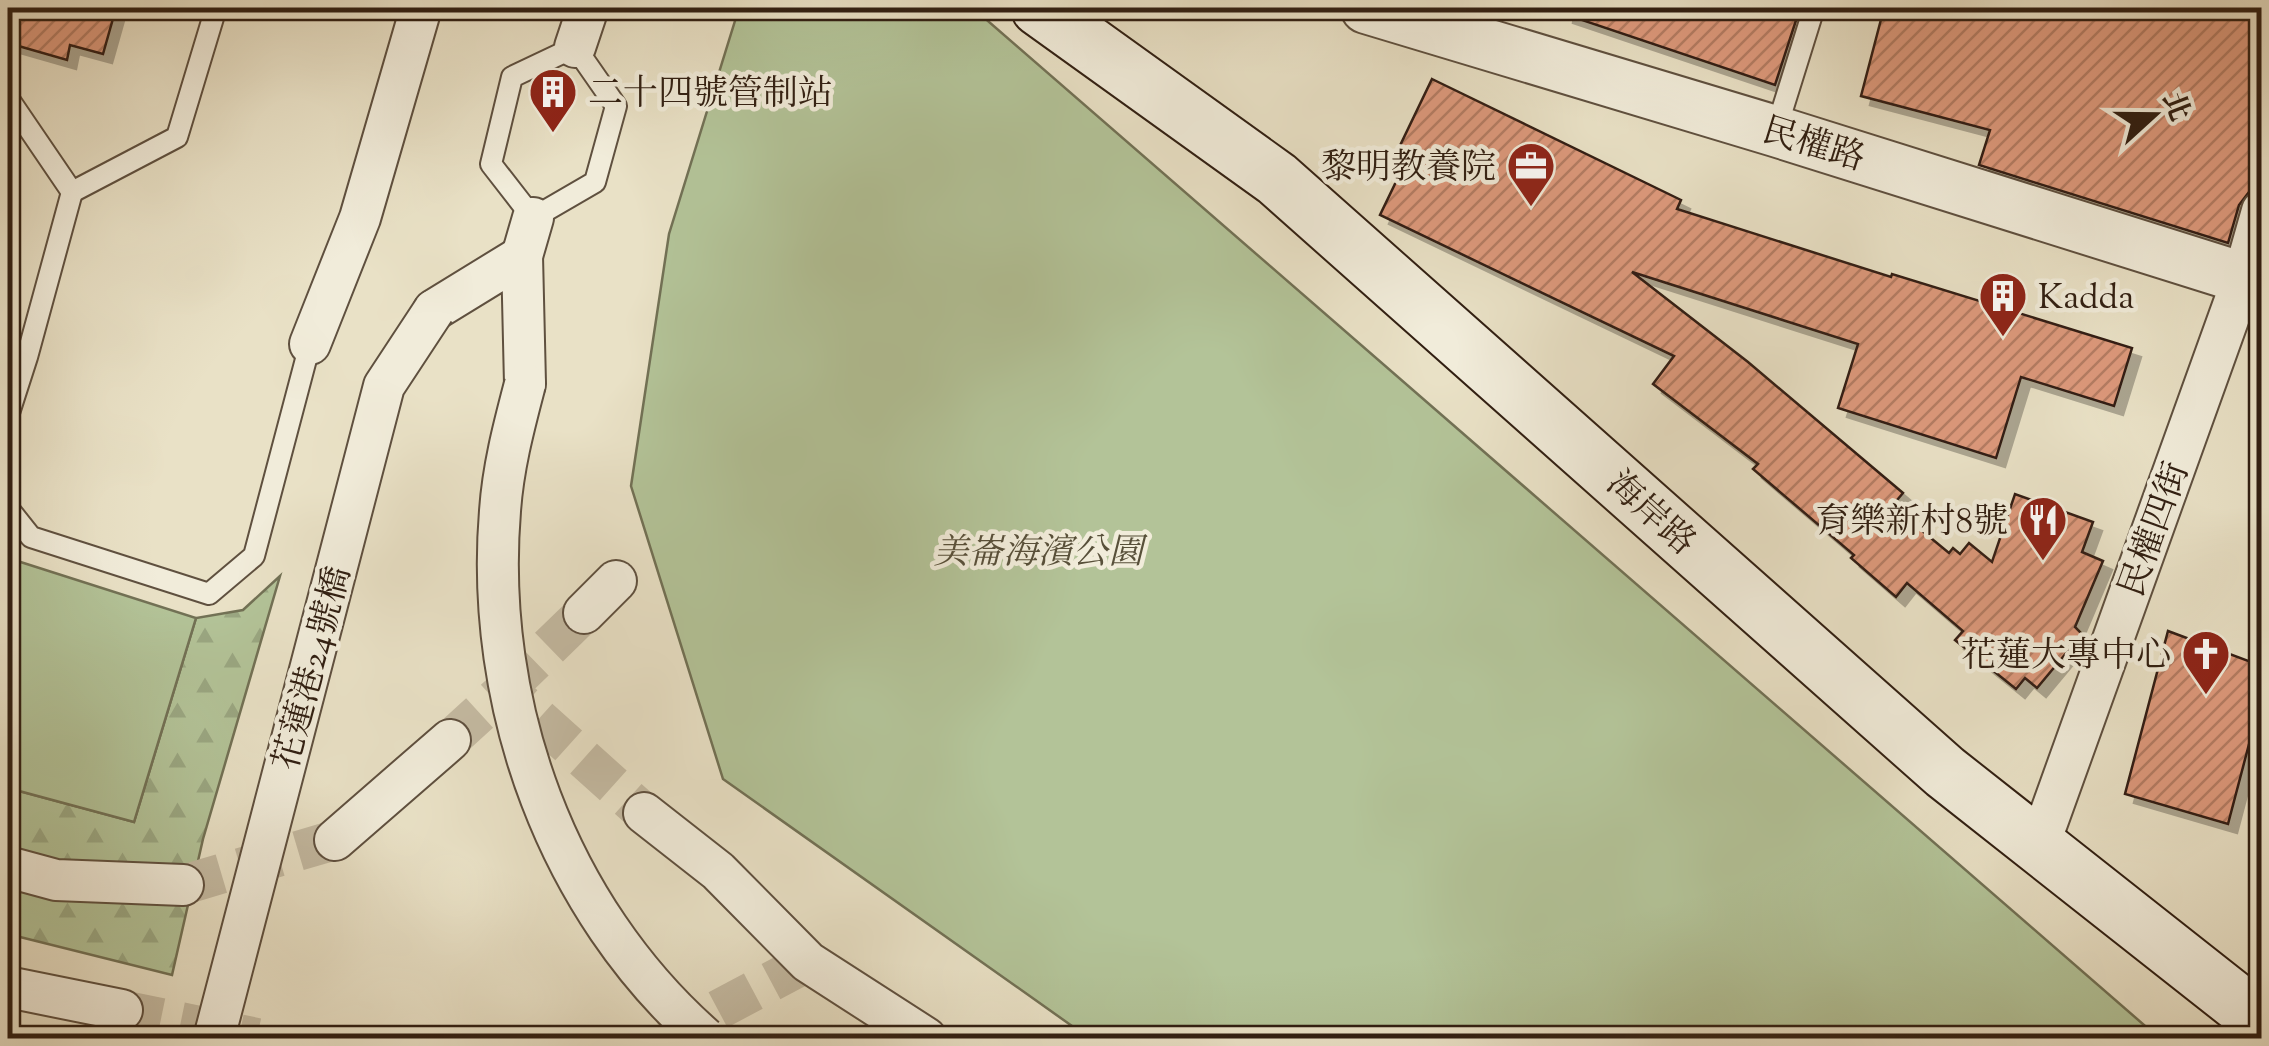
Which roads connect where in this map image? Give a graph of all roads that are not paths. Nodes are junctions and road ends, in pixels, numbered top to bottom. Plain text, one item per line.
1 (216, 8) edge
2 (421, 8) edge
3 (588, 8) edge
4 (1039, 8) edge
5 (1366, 8) edge
6 (1814, 8) edge
7 (576, 47) junction
8 (8, 98) edge
9 (1775, 131) junction
10 (72, 192) junction
11 (2262, 211) edge
12 (527, 237) junction
13 (2252, 281) edge
14 (310, 344) joint
15 (17, 354) edge
16 (8, 416) edge
17 (8, 508) edge
18 (616, 582) dead end
19 (584, 613) tunnel mouth
20 (450, 740) tunnel mouth
21 (644, 813) tunnel mouth
22 (335, 840) tunnel mouth
23 (2038, 845) junction
24 (8, 867) edge
25 (182, 885) tunnel mouth
26 (8, 987) edge
27 (122, 1010) tunnel mouth
28 (2262, 1022) edge
29 (214, 1038) edge
30 (705, 1038) edge
31 (926, 1038) edge

1 - 10 lane
2 - 14 street
3 - 7 street
4 - 23 main road, 海岸路
5 - 9 street, 民權路
6 - 9 lane
7 - 12 lane
7 - 12 lane
8 - 10 lane
9 - 13 street, 民權路
10 - 15 lane
11 - 13 street, 民權四街
12 - 29 street, 花蓮港24號橋, bridge
12 - 30 street, bridge
13 - 23 street, 民權四街
14 - 17 lane
15 - 16 lane
18 - 19 street
20 - 22 street
21 - 31 street
23 - 28 main road, 海岸路
24 - 25 street
26 - 27 street

